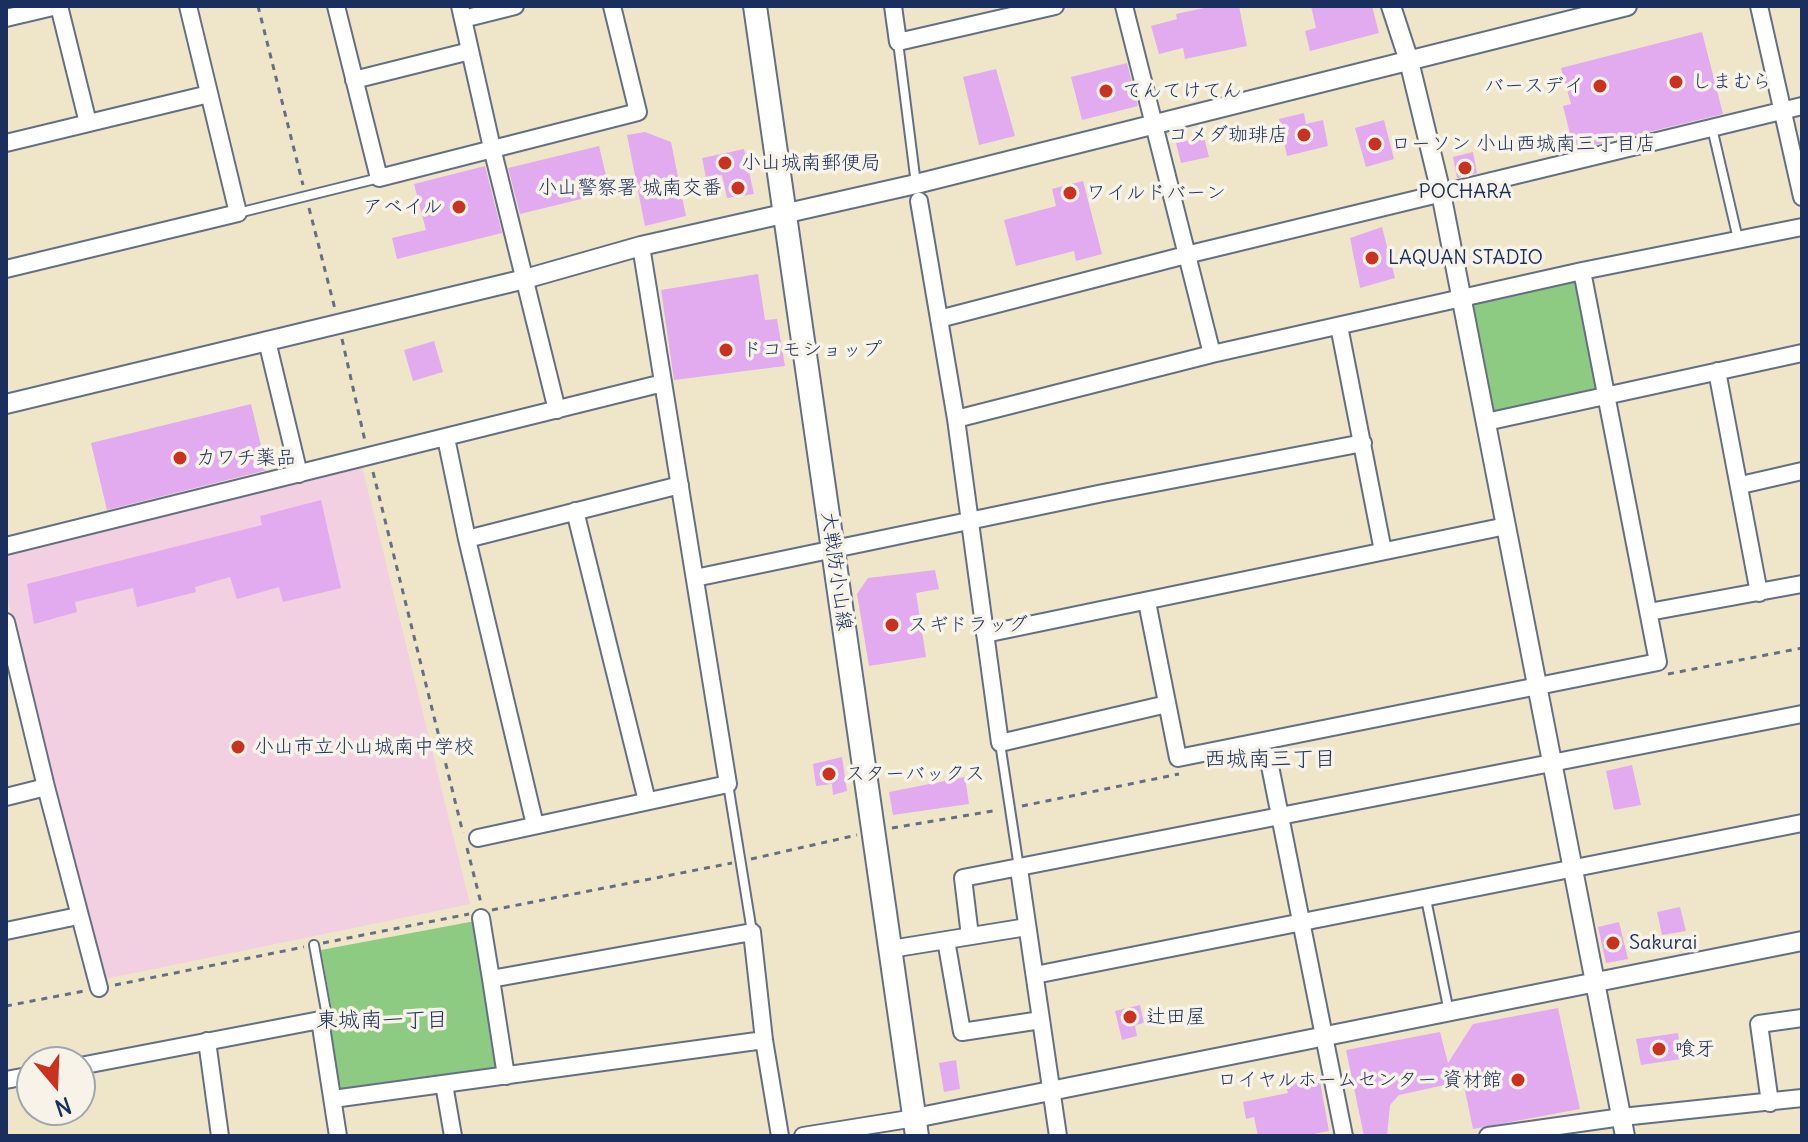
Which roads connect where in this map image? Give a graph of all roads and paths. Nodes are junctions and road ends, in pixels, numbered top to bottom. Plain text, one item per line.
1 (58, 6) edge
2 (188, 6) edge
3 (336, 6) edge
4 (515, 6) edge
5 (612, 6) edge
6 (755, 6) edge
7 (893, 6) edge
8 (1055, 6) edge
9 (1124, 6) edge
10 (1391, 6) edge
11 (1627, 6) edge
12 (1759, 6) edge
13 (461, 12) edge
14 (6, 18) edge
15 (898, 42) junction
16 (470, 51) junction
17 (1409, 61) junction
18 (354, 80) junction
19 (209, 94) junction
20 (1802, 106) edge
21 (1783, 110) junction
22 (88, 123) junction
23 (1154, 123) junction
24 (1712, 127) junction
25 (6, 143) edge
26 (492, 148) junction
27 (379, 178) junction
28 (917, 192) junction
29 (1441, 193) junction
30 (1802, 197) edge
31 (238, 213) junction
32 (785, 214) junction
33 (1802, 227) edge
34 (1738, 240) junction
35 (641, 246) junction
36 (1186, 255) junction
37 (6, 269) edge
38 (1582, 271) junction
39 (525, 279) junction
40 (1462, 299) junction
41 (939, 319) junction
42 (1339, 326) junction
43 (267, 341) junction
44 (1802, 353) edge
45 (1212, 354) junction
46 (1717, 371) junction
47 (663, 383) junction
48 (1606, 395) junction
49 (6, 404) edge
50 (557, 410) junction
51 (956, 419) junction
52 (1486, 422) junction
53 (446, 438) junction
54 (1363, 443) junction
55 (1802, 471) edge
56 (299, 474) junction
57 (680, 485) junction
58 (1741, 485) junction
59 (575, 511) junction
60 (970, 521) junction
61 (1506, 526) junction
62 (467, 539) junction
63 (6, 546) edge
64 (833, 547) junction
65 (1383, 551) junction
66 (695, 578) junction
67 (1802, 584) edge
68 (1759, 593) junction
69 (1147, 602) junction
70 (1649, 612) junction
71 (6, 622) edge
72 (985, 634) junction
73 (1802, 648) edge
74 (12, 675) edge
75 (1663, 675) dead end
76 (1537, 687) junction
77 (1167, 704) junction
78 (1802, 714) edge
79 (1000, 743) junction
80 (1268, 756) dead end
81 (1553, 764) junction
82 (1192, 771) dead end
83 (728, 784) junction
84 (46, 787) junction
85 (6, 797) edge
86 (647, 801) junction
87 (1009, 808) junction
88 (1281, 817) junction
89 (1802, 823) edge
90 (535, 825) junction
91 (874, 831) junction
92 (478, 838) dead end
93 (741, 861) junction
94 (1019, 869) junction
95 (1572, 870) junction
96 (1426, 899) junction
97 (78, 916) junction
98 (481, 918) dead end
99 (1303, 924) junction
100 (1027, 927) junction
101 (6, 931) edge
102 (752, 932) junction
103 (970, 936) junction
104 (946, 940) junction
105 (1802, 941) edge
106 (314, 945) junction
107 (891, 949) junction
108 (1035, 975) junction
109 (491, 979) junction
110 (1594, 983) junction
111 (99, 988) junction
112 (6, 1006) edge
113 (1449, 1013) junction
114 (1802, 1018) edge
115 (320, 1020) junction
116 (1041, 1020) junction
117 (1326, 1038) junction
118 (764, 1040) junction
119 (207, 1041) junction
120 (96, 1063) edge
121 (506, 1076) junction
122 (444, 1084) junction
123 (1051, 1092) junction
124 (1802, 1098) edge
125 (333, 1099) junction
126 (1770, 1103) junction
127 (1622, 1117) junction
128 (916, 1127) edge
129 (220, 1136) edge
130 (338, 1136) edge
131 (453, 1136) edge
132 (780, 1136) edge
133 (803, 1136) edge
134 (1058, 1136) edge
135 (1344, 1136) edge
136 (1488, 1136) edge
137 (1625, 1136) edge

1 - 14 street
1 - 22 street
2 - 19 street
3 - 18 street
4 - 13 street
5 - 26 street
6 - 32 main road, 大戦防小山線
7 - 15 street
8 - 15 street
9 - 23 street
10 - 17 street
11 - 17 street
12 - 21 street
13 - 16 street
15 - 28 lane
16 - 18 street
16 - 26 street
17 - 23 street
17 - 29 street
18 - 27 street
19 - 22 street
19 - 31 street
20 - 21 street
21 - 24 street
21 - 30 street
22 - 25 street
23 - 28 street
23 - 36 street
24 - 29 street
24 - 34 lane
26 - 27 street
26 - 39 street
27 - 31 lane
28 - 32 street
28 - 41 street
29 - 36 street
29 - 40 street
31 - 37 street
32 - 35 street
32 - 64 main road, 大戦防小山線
33 - 34 street
34 - 38 street
35 - 39 street
35 - 47 street
36 - 41 street
36 - 45 street
38 - 40 street
38 - 48 street
39 - 43 street
39 - 50 street
40 - 42 street
40 - 52 street
41 - 51 street
42 - 45 street
42 - 54 street
43 - 49 street
43 - 56 street
44 - 46 street
45 - 51 street
46 - 48 street
46 - 58 street
47 - 50 street
47 - 57 street
48 - 52 street
48 - 70 street
50 - 53 street
51 - 60 street
52 - 61 street
53 - 56 street
53 - 62 street
54 - 60 street
54 - 65 street
55 - 58 street
56 - 63 street
57 - 59 street
57 - 66 street
58 - 68 street
59 - 62 street
59 - 86 street
60 - 64 street
60 - 72 street
61 - 65 street
61 - 76 street
62 - 90 street
64 - 66 street
64 - 91 main road, 大戦防小山線
65 - 69 street
66 - 83 street
67 - 68 street
68 - 70 street
69 - 72 street
69 - 77 street
70 - 76 street
71 - 74 street
72 - 79 street
73 - 75 path
74 - 84 street
76 - 77 street
76 - 81 street
77 - 79 street
78 - 81 street
79 - 87 lane
80 - 88 street
81 - 88 street
81 - 95 street
82 - 87 path
83 - 86 street
83 - 93 lane
84 - 85 street
84 - 97 street
86 - 90 street
87 - 91 path
87 - 94 lane
88 - 94 street
88 - 99 street
89 - 95 street
90 - 92 street
91 - 93 path
91 - 107 main road, 大戦防小山線
93 - 102 lane
93 - 106 path
94 - 100 street
94 - 103 street
95 - 96 street
95 - 110 street
96 - 99 street
96 - 113 lane
97 - 101 street
97 - 111 street
98 - 109 street
99 - 108 street
99 - 117 street
100 - 103 street
100 - 108 street
102 - 109 street
102 - 118 street
103 - 104 street
104 - 107 street
104 - 116 street
105 - 110 street
106 - 111 path
106 - 115 lane
107 - 128 main road, 大戦防小山線
108 - 116 street
109 - 121 street
110 - 113 street
110 - 127 street
111 - 112 path
113 - 117 street
114 - 126 street
115 - 119 street
115 - 125 street
116 - 123 street
117 - 123 street
117 - 135 street
118 - 121 street
118 - 132 street
119 - 120 street
119 - 129 street
121 - 122 street
122 - 125 street
122 - 131 street
123 - 128 street
123 - 134 street
124 - 126 street
125 - 130 street
126 - 127 street
127 - 136 street
127 - 137 street
128 - 133 street

